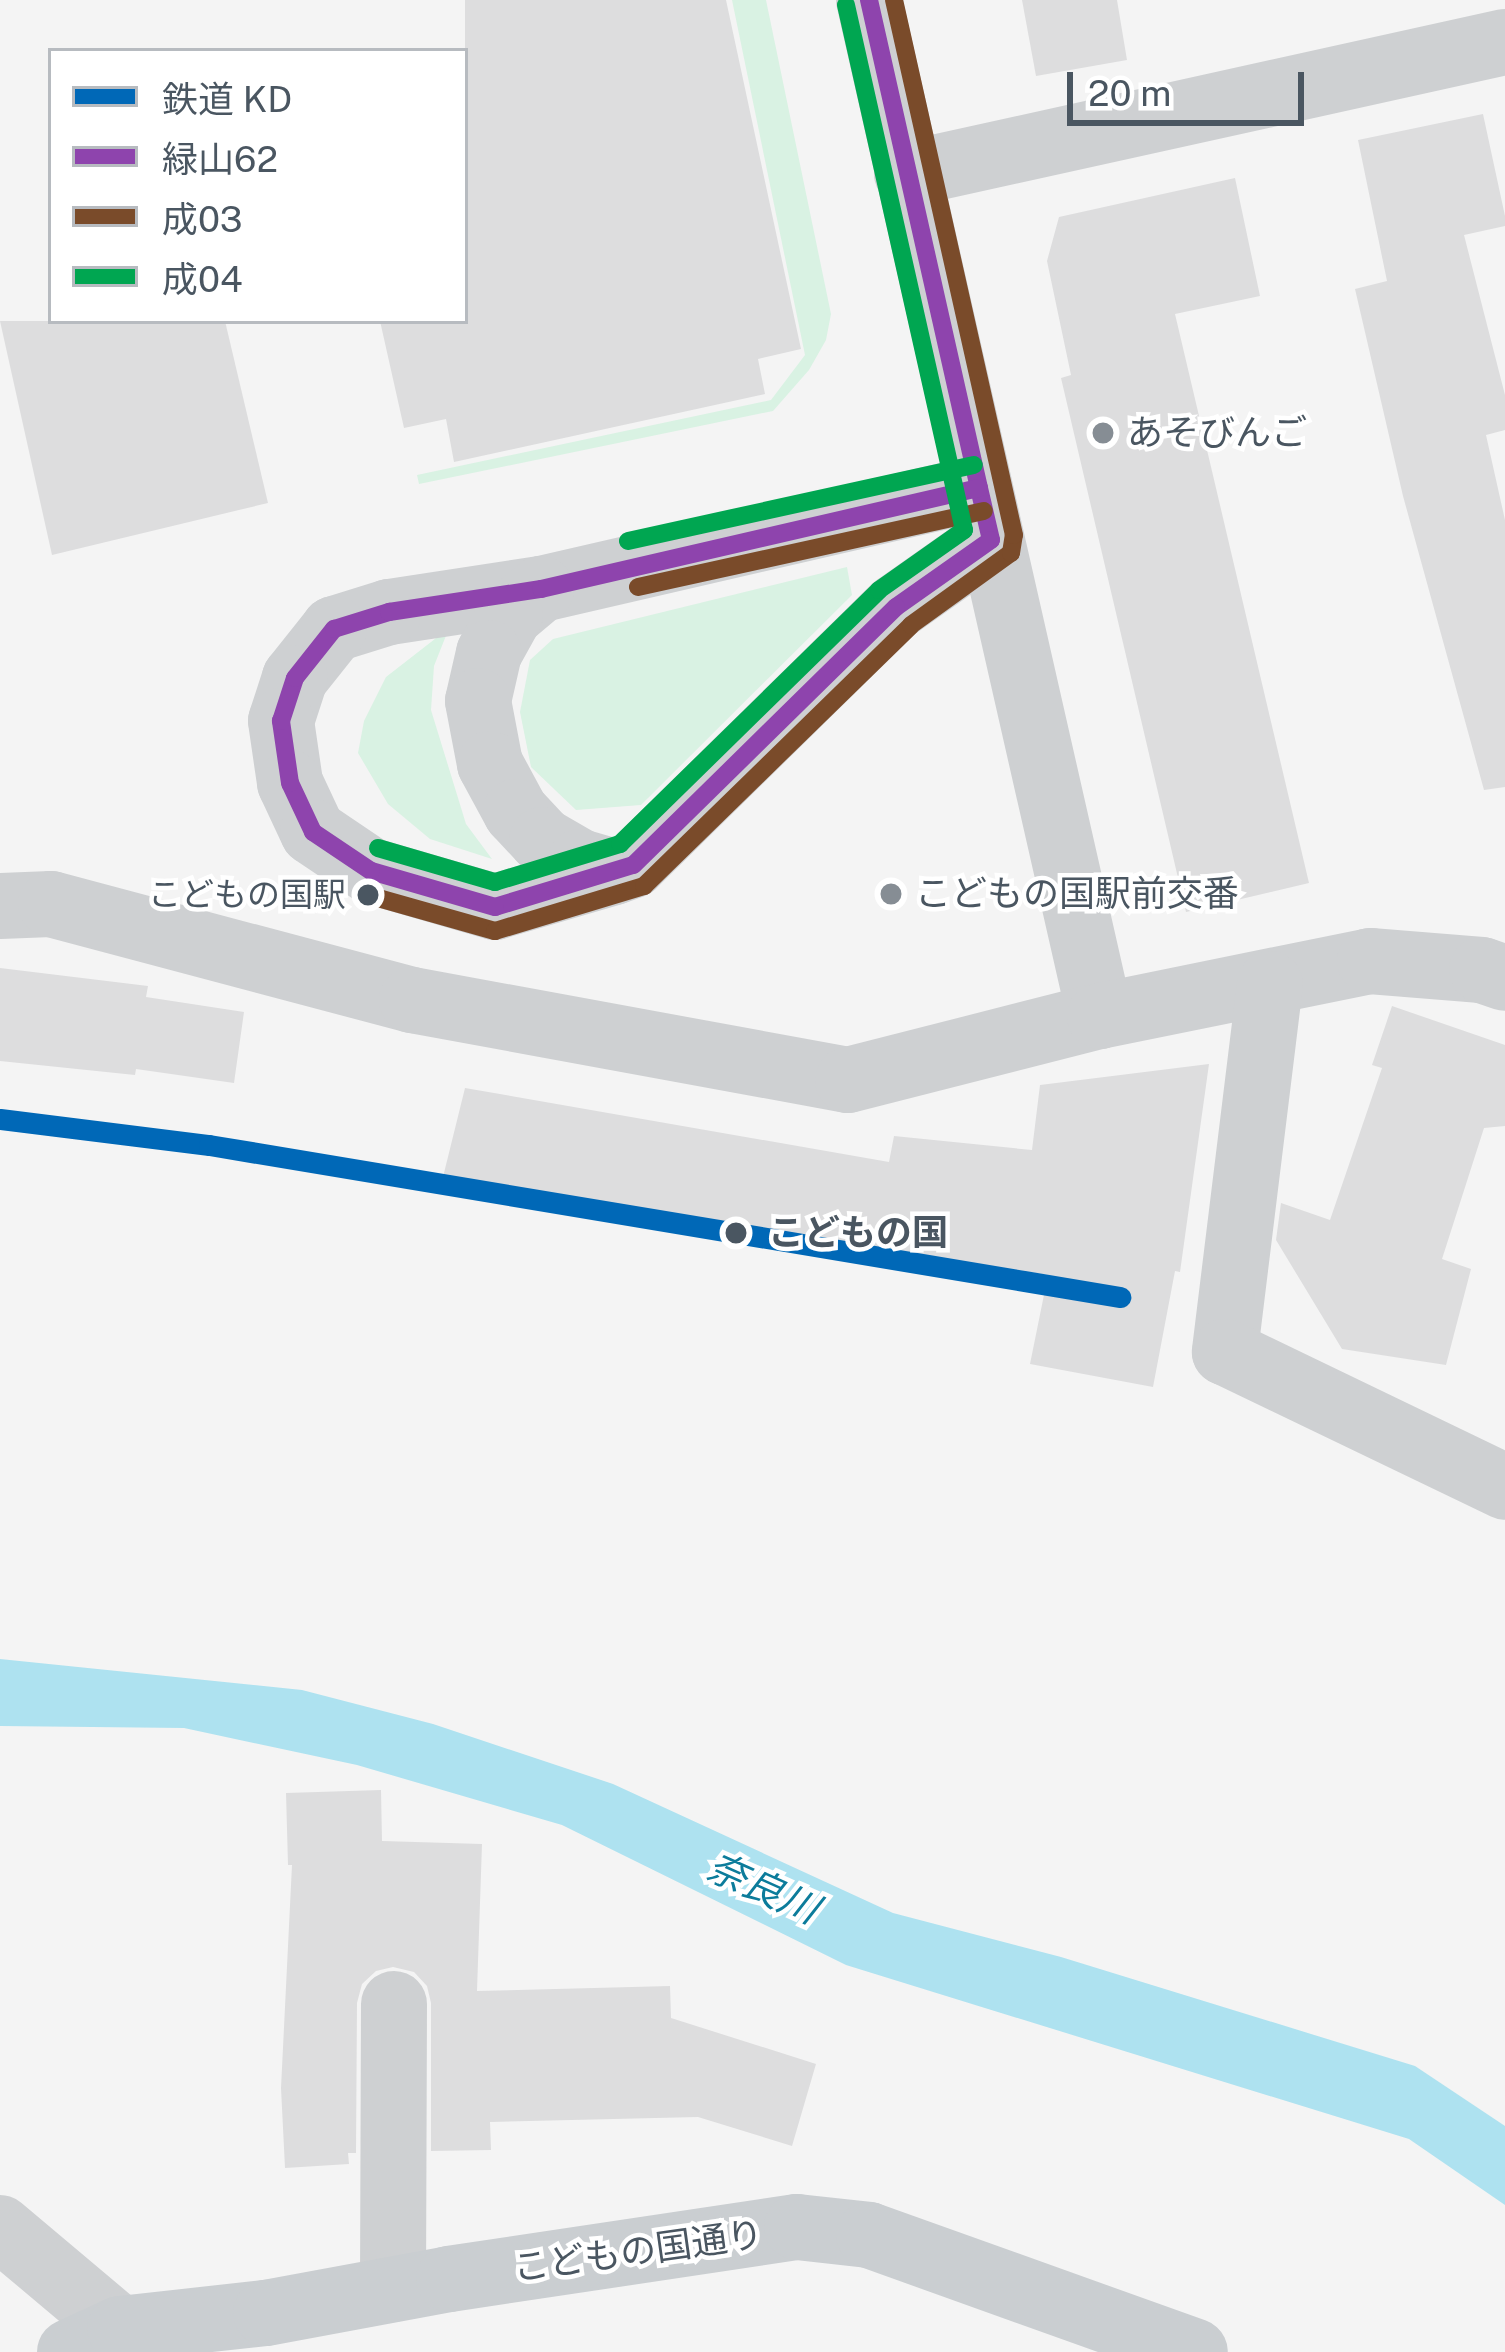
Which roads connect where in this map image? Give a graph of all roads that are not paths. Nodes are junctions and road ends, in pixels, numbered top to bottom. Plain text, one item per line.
1 (869, 0) edge
2 (1505, 42) edge
3 (907, 174) junction
4 (985, 514) junction
5 (541, 589) junction
6 (614, 872) junction
7 (0, 906) edge
8 (1505, 978) edge
9 (1270, 984) junction
10 (1100, 1016) junction
11 (1505, 1486) edge
12 (394, 2004) dead end
13 (0, 2228) edge
14 (393, 2289) junction
15 (95, 2340) edge
16 (1195, 2352) edge

1 - 3 street
2 - 3 street
3 - 4 street
4 - 5 street
4 - 6 street
4 - 10 street
5 - 6 street
5 - 6 street
7 - 10 street
8 - 9 street
9 - 10 street
9 - 11 street
12 - 14 street
13 - 15 street
14 - 15 main road, こどもの国通り
14 - 16 main road, こどもの国通り

